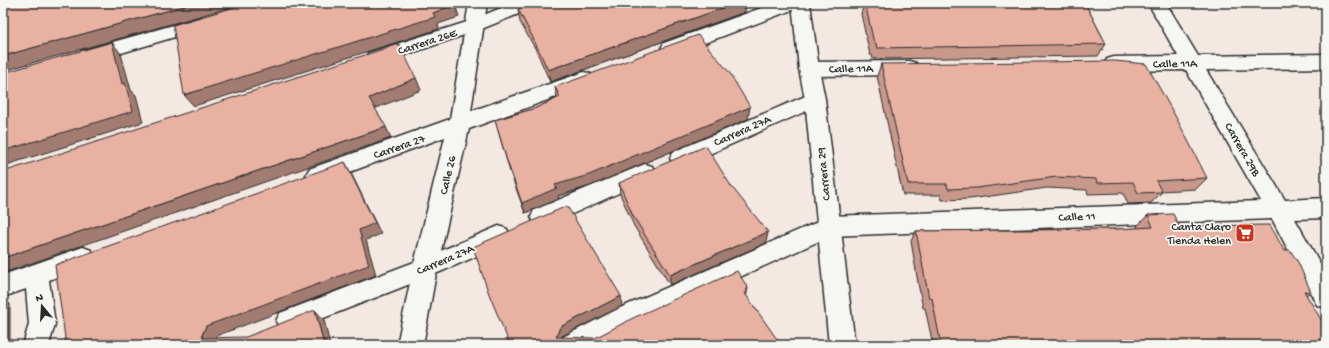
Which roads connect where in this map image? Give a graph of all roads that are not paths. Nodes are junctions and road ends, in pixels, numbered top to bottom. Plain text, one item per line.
1 (478, 3) edge
2 (530, 3) edge
3 (794, 3) edge
4 (801, 3) edge
5 (1157, 3) edge
6 (221, 18) edge
7 (473, 26) junction
8 (652, 54) edge
9 (71, 61) edge
10 (1326, 61) edge
11 (359, 63) edge
12 (1192, 63) junction
13 (1096, 64) edge
14 (928, 67) edge
15 (809, 69) junction
16 (600, 73) edge
17 (815, 99) junction
18 (459, 125) junction
19 (295, 182) edge
20 (1326, 208) edge
21 (1278, 209) junction
22 (829, 226) junction
23 (102, 250) edge
24 (425, 268) junction
25 (36, 274) junction
26 (3, 286) edge
27 (1326, 297) edge
28 (270, 328) edge
29 (36, 345) edge
30 (410, 345) edge
31 (572, 345) edge
32 (842, 345) edge

1 - 7 street, Calle 26
2 - 7 street, Carrera 26E
3 - 8 street
4 - 15 street, Carrera 29
5 - 12 street, Carrera 29B
6 - 9 street
7 - 11 street, Carrera 26E
7 - 18 street, Calle 26
10 - 12 street, Calle 11A
12 - 13 street, Calle 11A
12 - 21 street, Carrera 29B
14 - 15 street, Calle 11A
15 - 17 street, Carrera 29
16 - 18 street, Carrera 27
17 - 22 street, Carrera 29
17 - 24 street, Carrera 27A
18 - 19 street, Carrera 27
18 - 24 street, Calle 26
20 - 21 street, Calle 11
21 - 22 street, Calle 11
21 - 27 street, Carrera 29B
22 - 31 street
22 - 32 street, Carrera 29
23 - 25 street
24 - 28 street, Carrera 27A
24 - 30 street, Calle 26
25 - 26 street
25 - 29 street

